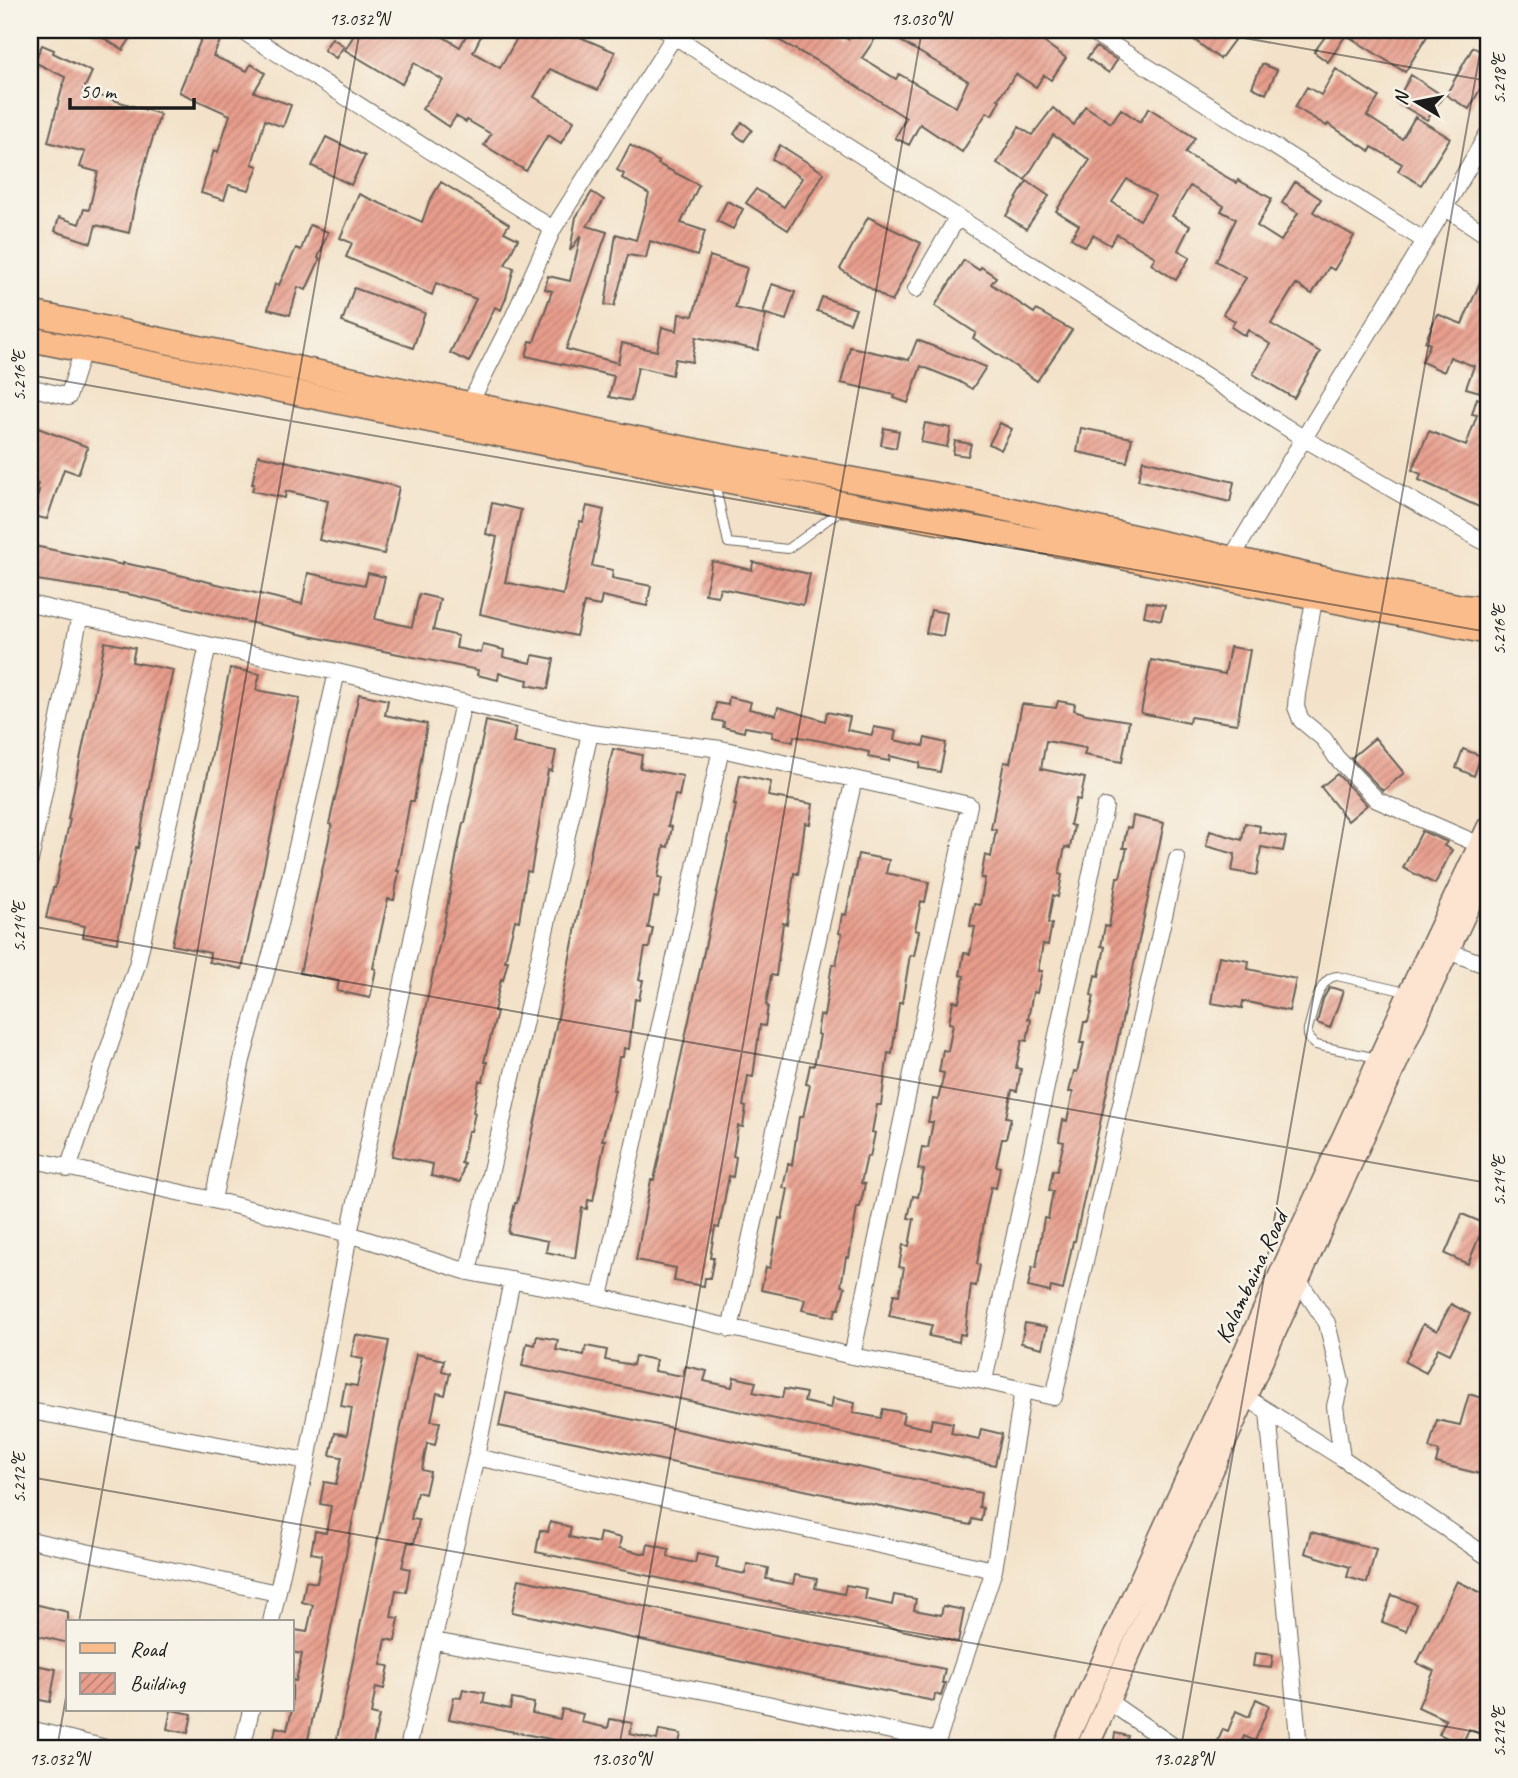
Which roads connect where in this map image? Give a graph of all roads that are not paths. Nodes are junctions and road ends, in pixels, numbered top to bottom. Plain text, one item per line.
1 (241, 30) edge
2 (1090, 30) edge
3 (672, 32) edge
4 (1488, 132) edge
5 (1446, 208) junction
6 (957, 218) junction
7 (553, 229) junction
8 (1488, 236) edge
9 (1424, 241) junction
10 (916, 289) dead end
11 (30, 313) edge
12 (30, 339) edge
13 (83, 350) junction
14 (30, 387) edge
15 (469, 405) junction
16 (1303, 438) junction
17 (713, 477) junction
18 (848, 505) junction
19 (1488, 544) edge
20 (1231, 559) junction
21 (1315, 595) junction
22 (30, 604) edge
23 (1488, 609) edge
24 (80, 615) junction
25 (1488, 632) edge
26 (208, 645) junction
27 (337, 672) junction
28 (463, 702) junction
29 (590, 733) junction
30 (721, 749) junction
31 (854, 779) junction
32 (1105, 807) dead end
33 (1484, 836) edge
34 (1177, 859) dead end
35 (30, 861) edge
36 (1488, 865) edge
37 (1448, 951) junction
38 (1488, 967) edge
39 (1409, 993) junction
40 (1380, 1059) junction
41 (30, 1159) edge
42 (68, 1169) junction
43 (213, 1200) junction
44 (349, 1234) junction
45 (468, 1272) junction
46 (512, 1280) junction
47 (1299, 1281) junction
48 (600, 1297) junction
49 (730, 1329) junction
50 (852, 1356) junction
51 (984, 1381) junction
52 (1023, 1390) junction
53 (1247, 1398) junction
54 (30, 1410) edge
55 (1268, 1412) junction
56 (476, 1457) junction
57 (1342, 1458) junction
58 (307, 1461) junction
59 (30, 1540) edge
60 (1488, 1557) edge
61 (994, 1570) junction
62 (277, 1593) junction
63 (271, 1620) edge
64 (435, 1641) junction
65 (1108, 1701) junction
66 (251, 1712) edge
67 (30, 1729) edge
68 (936, 1745) edge
69 (106, 1748) edge
70 (242, 1748) edge
71 (408, 1748) edge
72 (1063, 1748) edge
73 (1087, 1748) edge
74 (1176, 1748) edge
75 (1300, 1748) edge

1 - 7 street
2 - 9 street
3 - 6 street
3 - 7 street
4 - 5 street
5 - 8 street
5 - 9 street
6 - 10 street
6 - 16 street
7 - 15 street
9 - 16 street
11 - 15 main road
12 - 13 main road
13 - 14 street
13 - 17 main road
15 - 20 main road
16 - 19 street
16 - 20 street
17 - 18 main road
17 - 18 lane
18 - 21 main road
20 - 23 main road
21 - 25 main road
21 - 33 street
22 - 24 street
24 - 26 street
24 - 35 street
26 - 27 street
26 - 42 street
27 - 28 street
27 - 43 street
28 - 29 street
28 - 44 street
29 - 30 street
29 - 45 street
30 - 31 street
30 - 48 street
31 - 49 street
31 - 50 street
32 - 51 street
33 - 39 main road, Kalambaina Road
34 - 52 street
36 - 37 main road, Kalambaina Road
37 - 38 street
37 - 47 main road, Kalambaina Road
39 - 40 main road, Kalambaina Road
39 - 40 lane
40 - 72 main road, Kalambaina Road
41 - 42 street
42 - 43 street
43 - 44 street
44 - 45 street
44 - 58 street
45 - 46 street
46 - 48 street
46 - 56 street
47 - 53 main road, Kalambaina Road
47 - 57 street
48 - 49 street
49 - 50 street
50 - 51 street
51 - 52 street
52 - 61 street
53 - 55 street
53 - 65 main road, Kalambaina Road
54 - 58 street
55 - 57 street
55 - 75 street
56 - 61 street
56 - 64 street
57 - 60 street
58 - 62 street
59 - 62 street
61 - 68 street
62 - 63 street
64 - 68 street
64 - 71 street
65 - 73 main road, Kalambaina Road
65 - 74 street
66 - 70 street
67 - 69 street

